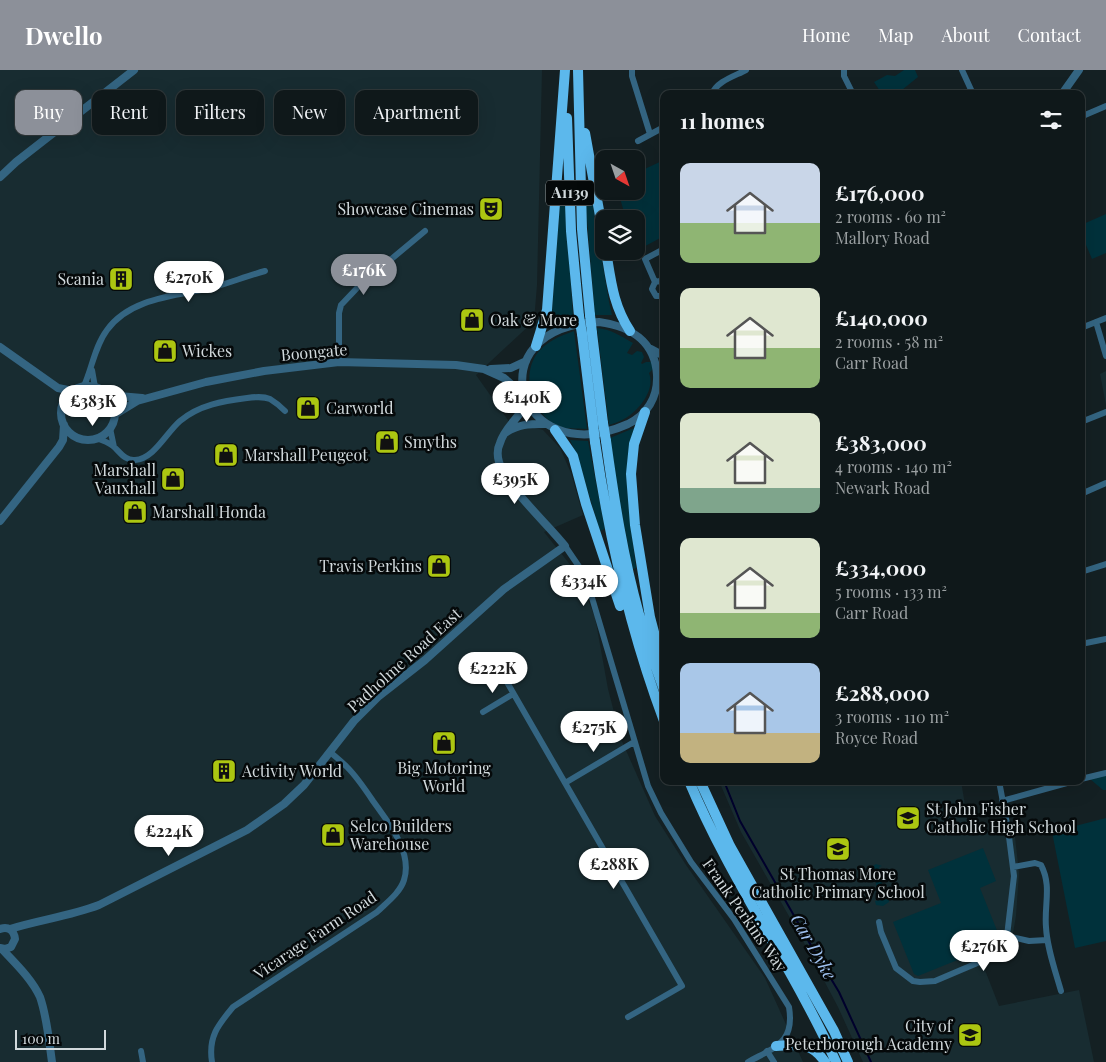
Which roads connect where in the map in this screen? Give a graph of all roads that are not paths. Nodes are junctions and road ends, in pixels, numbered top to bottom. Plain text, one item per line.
1 (134, 70) edge
2 (565, 70) edge
3 (578, 70) edge
4 (632, 70) edge
5 (746, 70) edge
6 (844, 70) edge
7 (962, 70) edge
8 (1079, 70) edge
9 (714, 90) edge
10 (851, 90) edge
11 (971, 90) edge
12 (1065, 90) edge
13 (579, 100) junction
14 (1106, 107) edge
15 (1085, 115) edge
16 (660, 129) edge
17 (650, 134) junction
18 (638, 141) dead end
19 (0, 177) edge
20 (599, 210) edge
21 (425, 231) dead end
22 (660, 251) edge
23 (608, 260) edge
24 (265, 270) dead end
25 (660, 281) edge
26 (655, 282) junction
27 (660, 297) edge
28 (585, 316) junction
29 (1106, 318) edge
30 (1096, 322) junction
31 (1085, 326) edge
32 (630, 330) junction
33 (536, 346) junction
34 (0, 347) edge
35 (649, 348) junction
36 (660, 354) edge
37 (1106, 356) edge
38 (526, 361) junction
39 (340, 362) junction
40 (92, 368) junction
41 (484, 369) junction
42 (84, 386) junction
43 (95, 387) junction
44 (58, 388) junction
45 (660, 390) edge
46 (73, 391) junction
47 (104, 392) junction
48 (656, 394) junction
49 (150, 397) junction
50 (525, 398) junction
51 (62, 408) junction
52 (285, 411) dead end
53 (645, 412) junction
54 (1106, 412) edge
55 (114, 415) junction
56 (1085, 420) edge
57 (64, 424) junction
58 (545, 424) junction
59 (110, 428) junction
60 (556, 430) junction
61 (504, 434) junction
62 (81, 438) junction
63 (96, 438) junction
64 (59, 447) junction
65 (114, 447) junction
66 (1106, 484) edge
67 (1085, 492) edge
68 (0, 521) edge
69 (565, 546) junction
70 (1106, 564) edge
71 (1085, 571) edge
72 (620, 574) junction
73 (623, 587) junction
74 (1106, 638) edge
75 (1085, 643) edge
76 (660, 655) edge
77 (500, 670) dead end
78 (660, 678) edge
79 (513, 694) junction
80 (660, 708) edge
81 (483, 712) dead end
82 (634, 742) junction
83 (330, 752) junction
84 (1106, 773) edge
85 (1085, 778) edge
86 (565, 783) junction
87 (690, 785) edge
88 (702, 785) edge
89 (1000, 785) edge
90 (1060, 785) edge
91 (1002, 801) junction
92 (1013, 867) junction
93 (879, 922) dead end
94 (33, 923) junction
95 (0, 926) edge
96 (10, 929) junction
97 (1007, 936) junction
98 (1047, 940) junction
99 (14, 941) junction
100 (1, 948) edge
101 (17, 966) junction
102 (1061, 991) dead end
103 (628, 1017) dead end
104 (771, 1049) junction
105 (141, 1052) dead end
106 (52, 1062) edge
107 (143, 1062) edge
108 (212, 1062) edge
109 (748, 1062) edge
110 (774, 1062) edge
111 (825, 1062) edge
112 (836, 1062) edge
113 (848, 1062) edge

1 - 19 street
2 - 28 highway, A1139
2 - 33 highway, A1139
3 - 13 highway, A1139
4 - 17 street
5 - 9 street
6 - 10 street
7 - 11 street
8 - 12 street
13 - 20 highway, A1139
13 - 28 highway, A1139
14 - 15 street
16 - 17 street
17 - 18 street
21 - 39 street
22 - 26 street
23 - 32 highway
24 - 40 street
25 - 26 street
26 - 27 street
28 - 72 highway, A1139, bridge
29 - 30 street
30 - 31 street
30 - 37 street
32 - 33 street
32 - 35 street
33 - 38 street
34 - 44 street
35 - 36 street
35 - 48 street
38 - 41 street, Boongate
38 - 50 street
39 - 41 street, Boongate
39 - 49 street, Boongate
40 - 42 street
40 - 43 street
41 - 50 street, Boongate
42 - 43 street
42 - 46 street
43 - 47 street
44 - 46 street
44 - 51 street
45 - 48 street
46 - 51 street
47 - 49 street, Boongate
47 - 55 street
48 - 53 street
49 - 55 street, Boongate
50 - 58 street
50 - 61 street
51 - 57 street
52 - 65 street
53 - 60 street
53 - 76 highway
54 - 56 street
55 - 59 street
57 - 62 street
57 - 64 street
58 - 60 street
58 - 61 street
59 - 63 street
59 - 65 street
60 - 72 highway, A1139
61 - 69 street
62 - 63 street
62 - 64 street
63 - 65 street
64 - 68 street
66 - 67 street
69 - 82 street, Frank Perkins Way
69 - 83 street, Padholme Road East
70 - 71 street
72 - 73 highway, A1139
72 - 73 highway, A1139
73 - 78 highway, A1139
73 - 80 highway, A1139
74 - 75 street
77 - 79 street
79 - 81 street
79 - 86 street
82 - 86 street
82 - 104 street, Frank Perkins Way
83 - 94 street, Padholme Road East
83 - 108 street, Vicarage Farm Road
84 - 85 street
86 - 103 street
87 - 112 highway
88 - 113 highway
89 - 91 street
90 - 91 street
91 - 92 street
92 - 97 street
92 - 98 street
93 - 97 street
94 - 96 street, Padholme Road East
94 - 99 street, Padholme Road East
95 - 96 street, Padholme Road East
96 - 99 street
97 - 98 street
98 - 102 street
99 - 100 street, Padholme Road East
99 - 101 street
100 - 101 street
101 - 106 street
104 - 109 street, Frank Perkins Way
104 - 110 street
104 - 111 highway
105 - 107 street

